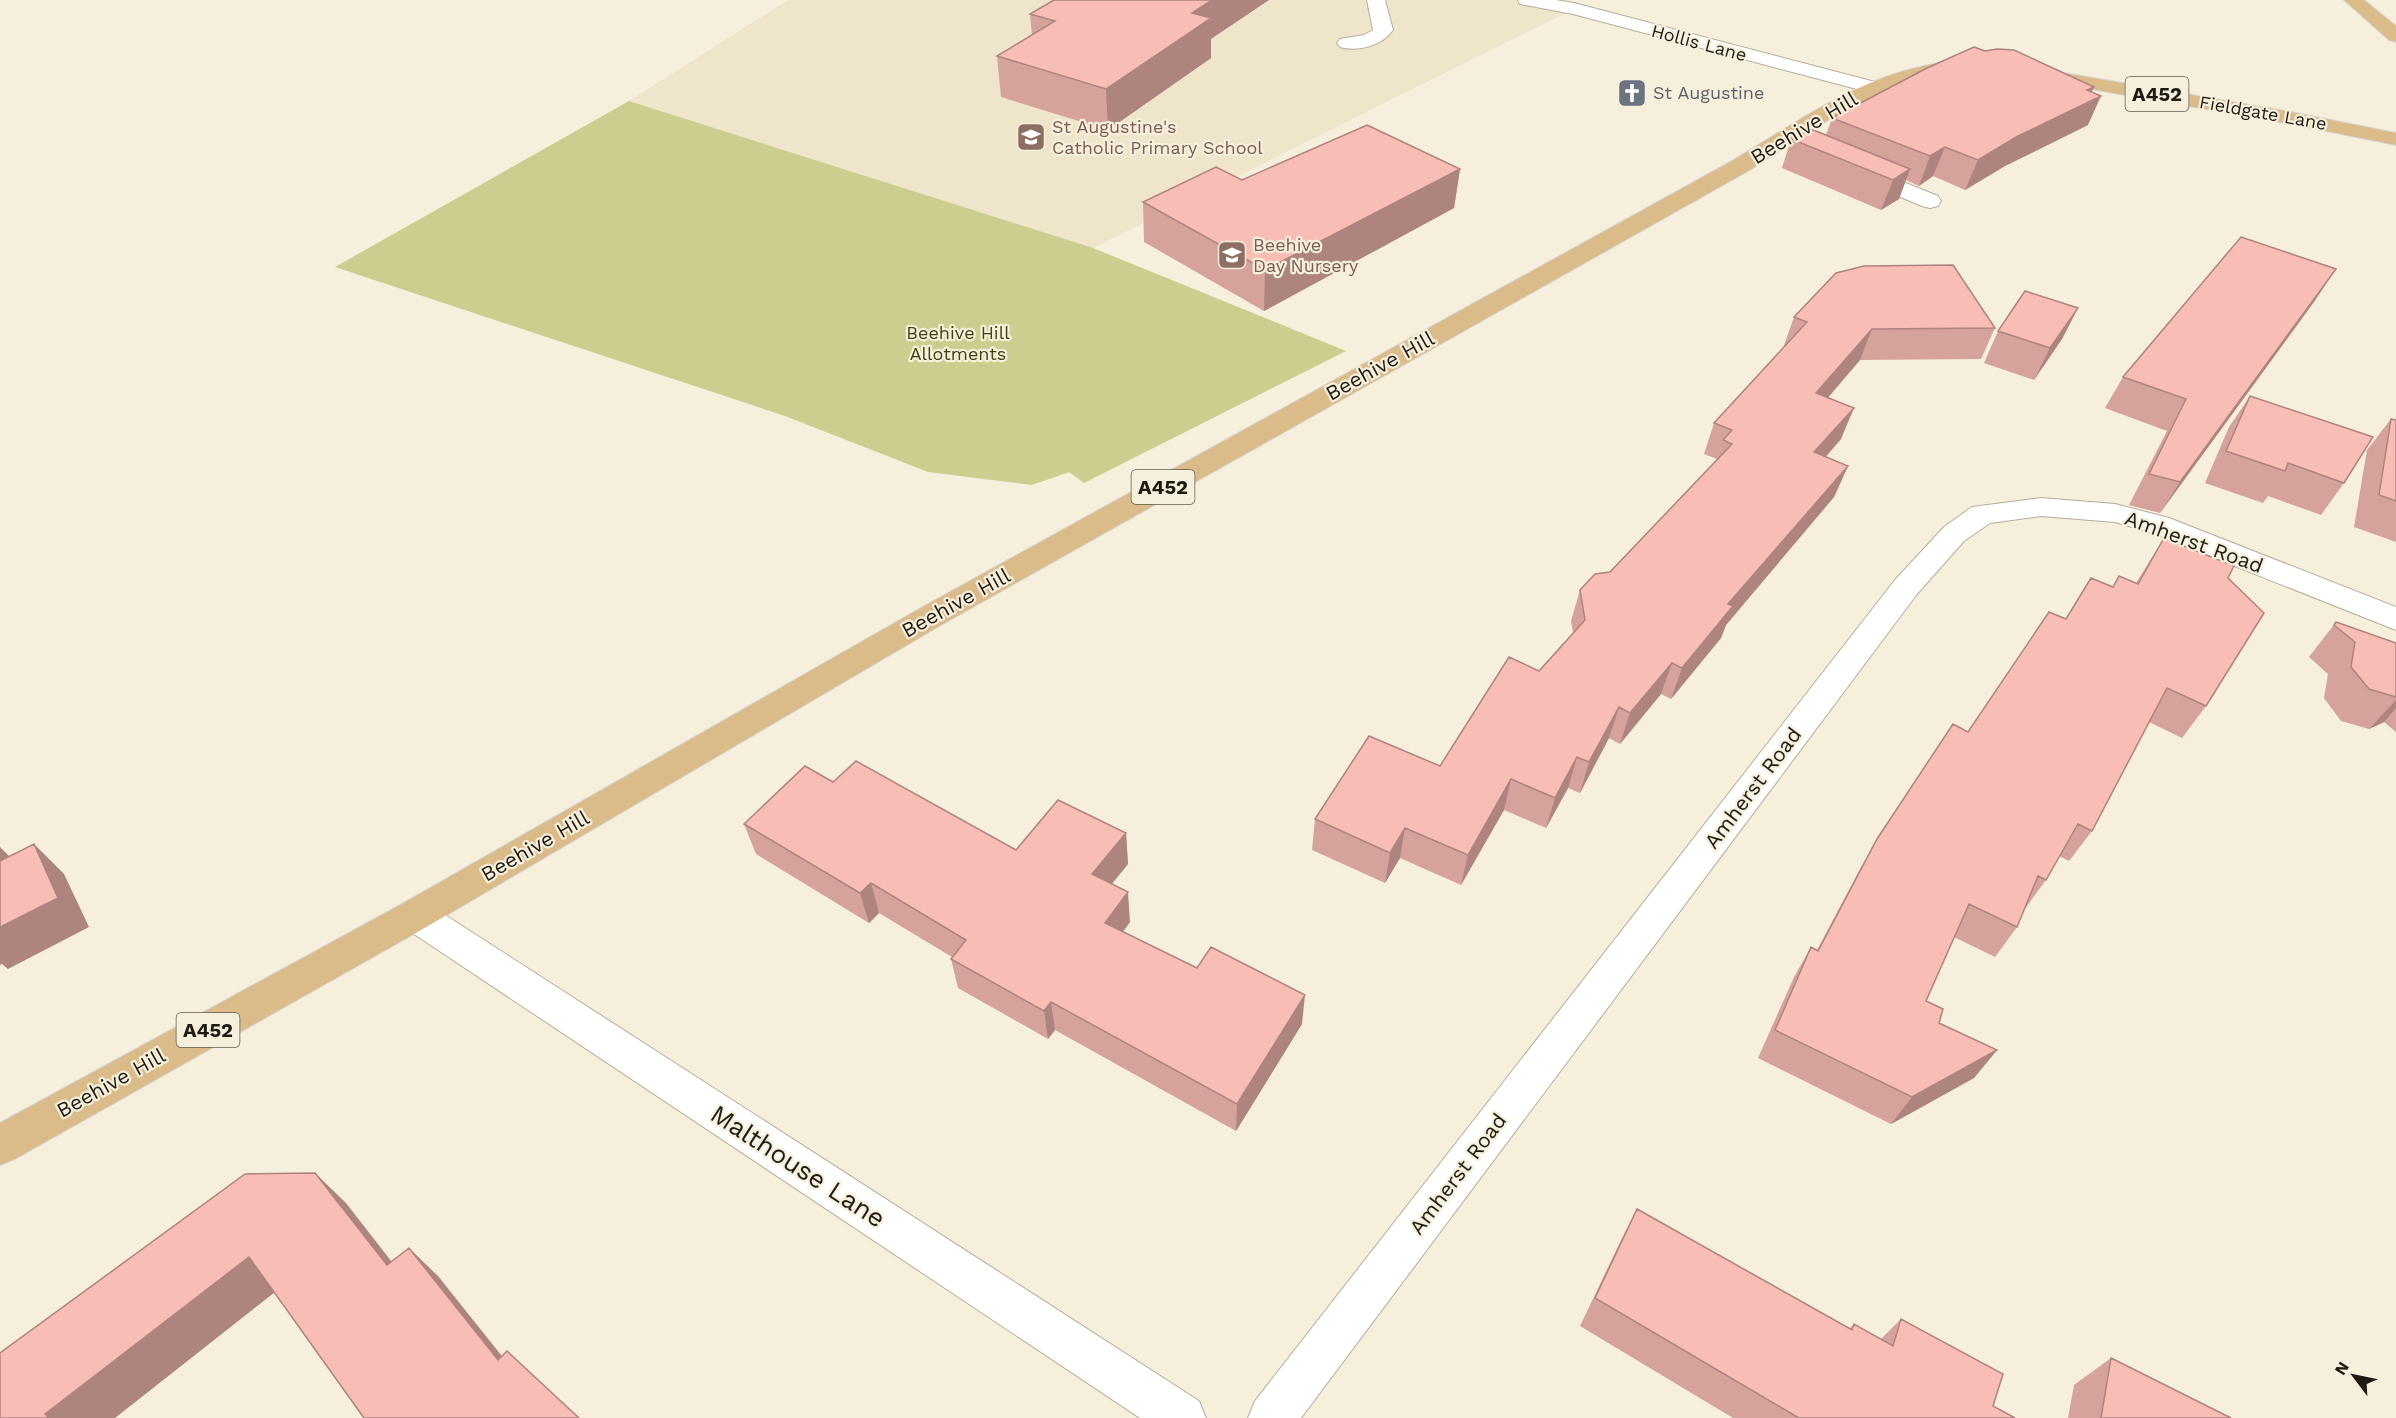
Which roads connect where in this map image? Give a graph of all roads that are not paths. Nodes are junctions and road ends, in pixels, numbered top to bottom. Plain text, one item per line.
1 (1376, 0) edge
2 (1527, 0) edge
3 (2353, 0) edge
4 (2396, 36) edge
5 (1347, 43) dead end
6 (1992, 68) edge
7 (2015, 72) edge
8 (1872, 87) junction
9 (2396, 139) edge
10 (1836, 162) edge
11 (1930, 201) dead end
12 (2396, 619) edge
13 (415, 915) junction
14 (0, 1145) edge
15 (1182, 1418) edge
16 (1272, 1418) edge

1 - 5 street
2 - 8 street, Hollis Lane
3 - 4 main road
6 - 8 main road, Beehive Hill / A452
7 - 9 main road, Fieldgate Lane / A452
8 - 13 main road, Beehive Hill / A452
10 - 11 street
12 - 16 street, Amherst Road
13 - 14 main road, Beehive Hill / A452
13 - 15 street, Malthouse Lane

